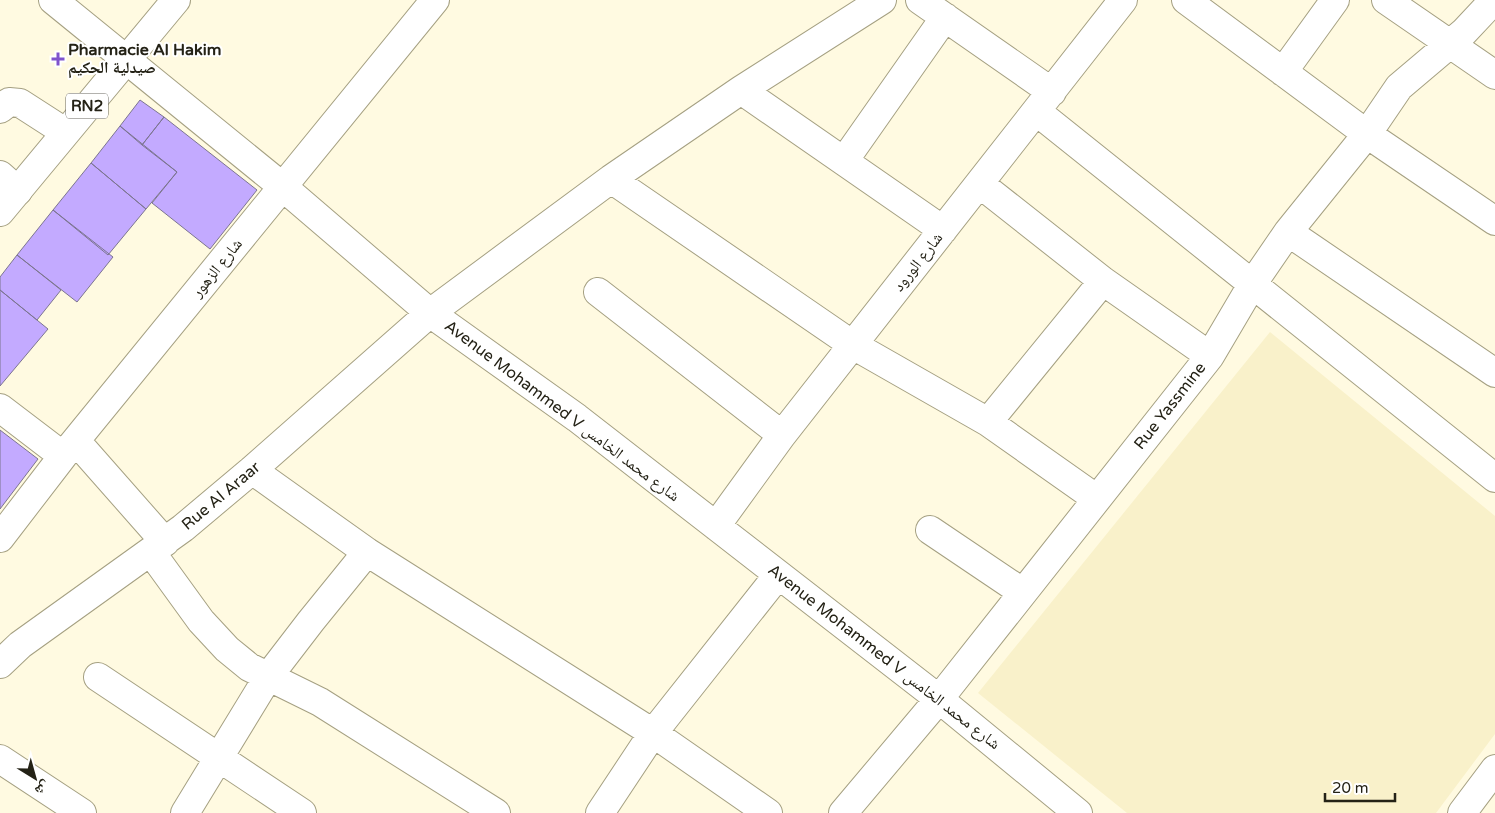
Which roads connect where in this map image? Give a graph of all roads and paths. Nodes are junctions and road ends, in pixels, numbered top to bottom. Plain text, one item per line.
1 (54, 0) edge
2 (176, 0) edge
3 (435, 0) edge
4 (882, 0) edge
5 (920, 0) edge
6 (1186, 0) edge
7 (1335, 0) edge
8 (1386, 0) edge
9 (1494, 0) edge
10 (1119, 1) edge
11 (945, 17) junction
12 (1448, 45) junction
13 (127, 60) junction
14 (1283, 72) junction
15 (1495, 75) edge
16 (741, 90) junction
17 (1044, 102) junction
18 (0, 109) edge
19 (65, 132) junction
20 (1367, 134) junction
21 (844, 161) junction
22 (611, 179) junction
23 (9, 183) edge
24 (980, 184) junction
25 (283, 187) junction
26 (0, 212) edge
27 (1495, 221) edge
28 (943, 230) junction
29 (1288, 232) junction
30 (1103, 281) junction
31 (1253, 283) junction
32 (598, 292) dead end
33 (430, 313) junction
34 (853, 345) junction
35 (1210, 356) junction
36 (1495, 373) edge
37 (0, 408) edge
38 (988, 422) junction
39 (782, 435) junction
40 (70, 449) junction
41 (252, 470) junction
42 (1495, 478) edge
43 (1097, 499) junction
44 (716, 526) junction
45 (930, 530) dead end
46 (0, 538) edge
47 (158, 547) junction
48 (367, 552) junction
49 (778, 575) junction
50 (1022, 592) junction
51 (0, 664) edge
52 (98, 677) dead end
53 (268, 677) junction
54 (939, 699) junction
55 (653, 733) junction
56 (218, 756) junction
57 (0, 759) edge
58 (1492, 778) edge
59 (82, 813) edge
60 (184, 813) edge
61 (302, 813) edge
62 (496, 813) edge
63 (600, 813) edge
64 (768, 813) edge
65 (843, 813) edge
66 (1078, 813) edge
67 (1462, 813) edge

1 - 13 street, Avenue Mohammed V شارع محمد الخامس
2 - 13 street, RN2
3 - 25 street, شارع الزهور
4 - 16 street, Rue Al Araar
5 - 11 street
6 - 14 street
7 - 14 street
8 - 12 street
9 - 12 street, Rue Yassmine
10 - 17 street, شارع الورود
11 - 17 street
11 - 21 street
12 - 15 street
12 - 20 street, Rue Yassmine
13 - 19 street, RN2
13 - 25 street, Avenue Mohammed V شارع محمد الخامس
14 - 20 street
16 - 21 street
16 - 22 street, Rue Al Araar
17 - 24 street, شارع الورود
17 - 31 street
18 - 19 street
19 - 23 street, RN2
20 - 27 street
20 - 29 street, Rue Yassmine
21 - 28 street
22 - 33 street, Rue Al Araar
22 - 34 street
23 - 26 street, RN2
24 - 28 street, شارع الورود
24 - 30 street
25 - 33 street, Avenue Mohammed V شارع محمد الخامس
25 - 40 street, شارع الزهور
28 - 34 street, شارع الورود
29 - 31 street, Rue Yassmine
29 - 36 street
30 - 35 street
30 - 38 street
31 - 35 street, Rue Yassmine
31 - 42 street
32 - 39 street
33 - 41 street, Rue Al Araar
33 - 44 street, Avenue Mohammed V شارع محمد الخامس
34 - 38 street
34 - 39 street, شارع الورود
35 - 43 street, Rue Yassmine
37 - 40 street
38 - 43 street
39 - 44 street, شارع الورود
40 - 46 street, شارع الزهور
40 - 47 street
41 - 47 street, Rue Al Araar
41 - 48 street
43 - 50 street, Rue Yassmine
44 - 49 street, Avenue Mohammed V شارع محمد الخامس
45 - 50 street
47 - 51 street, Rue Al Araar
47 - 53 street
48 - 53 street
48 - 55 street
49 - 54 street, Avenue Mohammed V شارع محمد الخامس
49 - 55 street
50 - 54 street, Rue Yassmine
52 - 56 street
53 - 56 street
53 - 62 street
54 - 65 street, Rue Yassmine
54 - 66 street, Avenue Mohammed V شارع محمد الخامس
55 - 63 street
55 - 64 street
56 - 60 street
56 - 61 street
57 - 59 street
58 - 67 street

